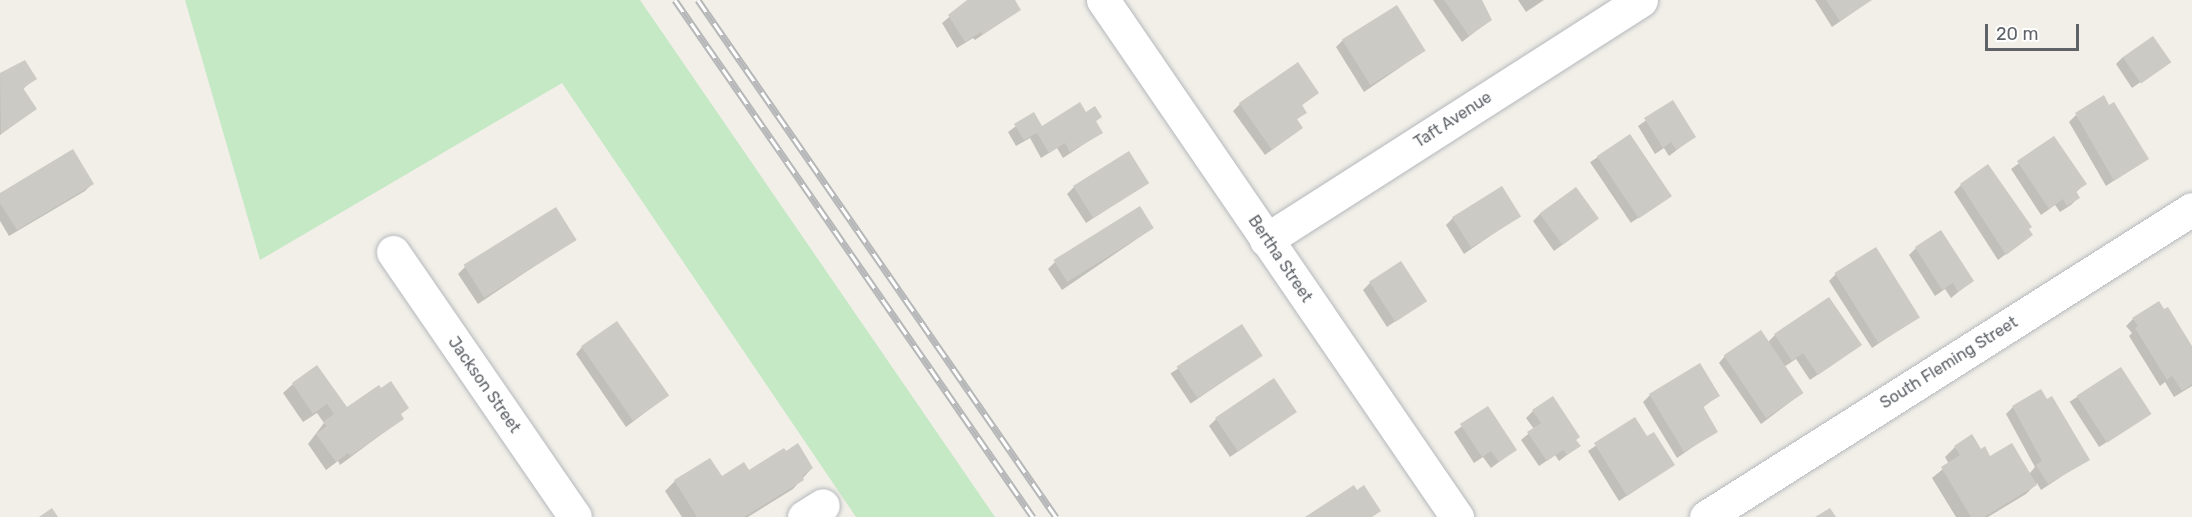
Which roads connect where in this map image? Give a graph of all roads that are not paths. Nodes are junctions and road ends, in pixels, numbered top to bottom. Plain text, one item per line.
1 (1103, 0) edge
2 (1641, 0) edge
3 (2192, 209) edge
4 (1266, 240) junction
5 (393, 252) dead end
6 (576, 517) edge
7 (1457, 517) edge
8 (1707, 517) edge

1 - 4 street, Bertha Street
2 - 4 street, Taft Avenue
3 - 8 street, South Fleming Street
4 - 7 street, Bertha Street
5 - 6 street, Jackson Street

